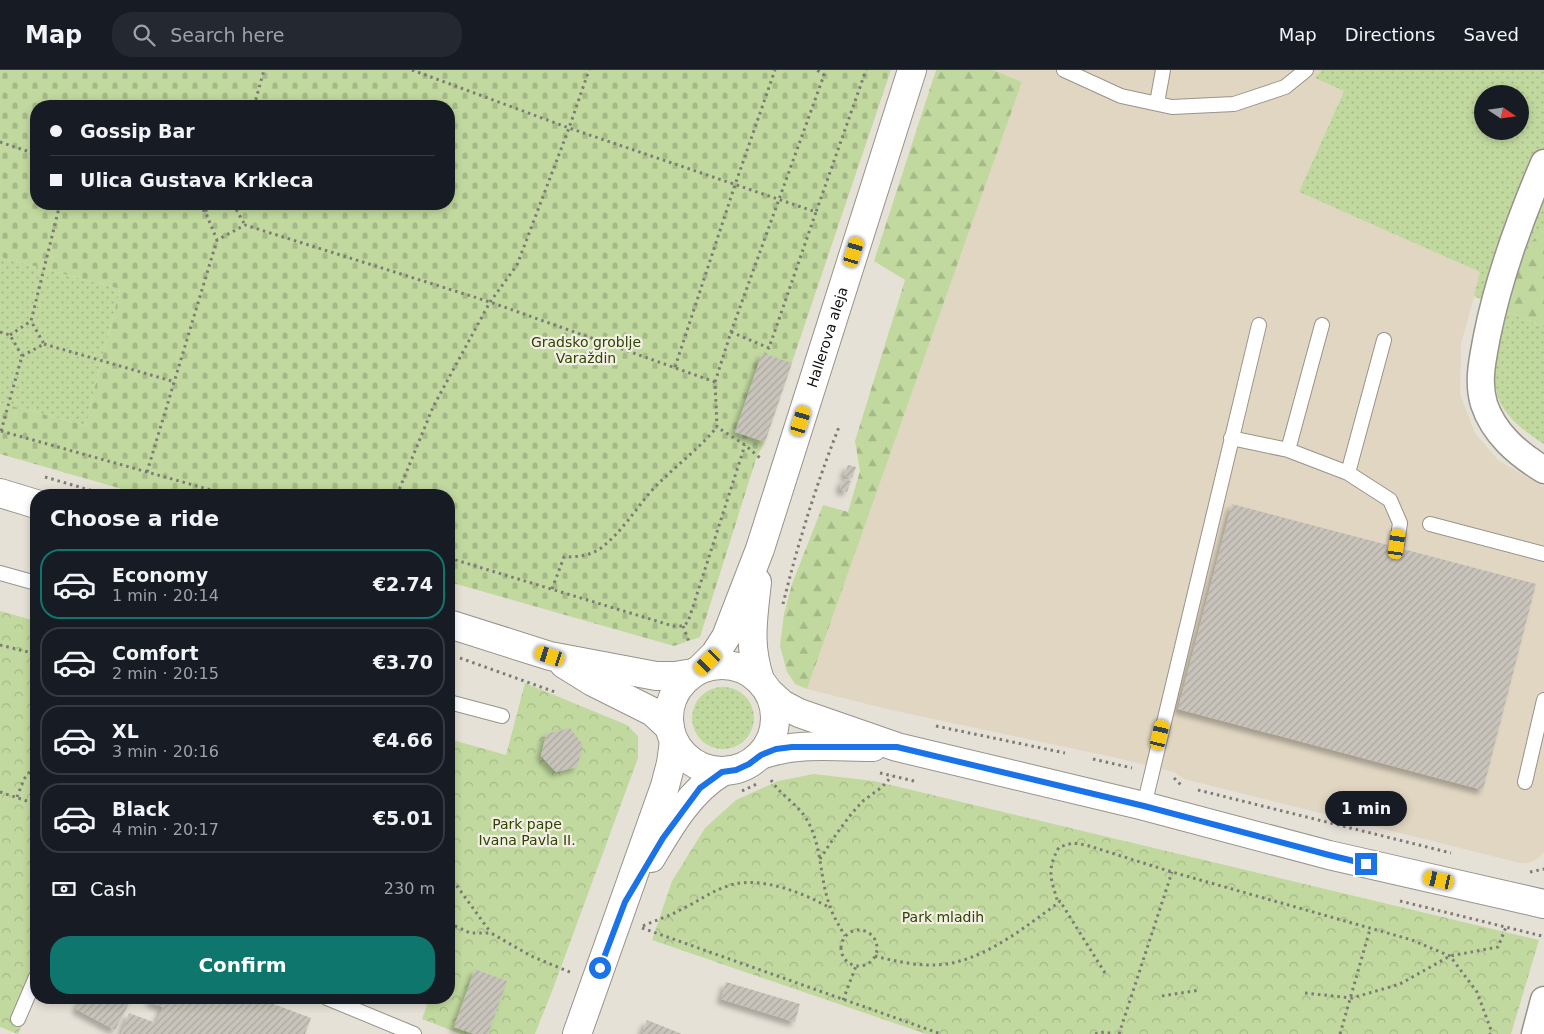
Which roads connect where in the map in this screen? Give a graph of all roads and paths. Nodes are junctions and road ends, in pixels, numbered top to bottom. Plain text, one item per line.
1 (264, 70) edge
2 (412, 70) edge
3 (589, 70) edge
4 (775, 70) edge
5 (817, 70) edge
6 (866, 70) edge
7 (912, 70) edge
8 (1064, 70) edge
9 (1163, 70) edge
10 (1306, 70) edge
11 (256, 100) edge
12 (1157, 103) junction
13 (569, 128) junction
14 (0, 142) edge
15 (30, 152) edge
16 (1544, 163) edge
17 (735, 185) junction
18 (779, 199) junction
19 (59, 210) edge
20 (203, 210) edge
21 (236, 210) edge
22 (206, 211) joint
23 (816, 212) junction
24 (245, 225) junction
25 (217, 240) junction
26 (490, 302) junction
27 (31, 321) junction
28 (1259, 325) dead end
29 (1322, 325) dead end
30 (0, 332) edge
31 (731, 332) junction
32 (10, 335) junction
33 (1384, 340) dead end
34 (44, 344) junction
35 (22, 356) junction
36 (675, 367) junction
37 (174, 382) junction
38 (714, 382) junction
39 (717, 426) junction
40 (839, 427) dead end
41 (1, 431) edge
42 (1232, 438) junction
43 (745, 445) junction
44 (1288, 450) junction
45 (762, 460) dead end
46 (1544, 470) edge
47 (147, 472) junction
48 (1348, 473) junction
49 (44, 477) dead end
50 (86, 489) edge
51 (208, 489) edge
52 (399, 489) edge
53 (0, 493) edge
54 (30, 502) edge
55 (1430, 524) dead end
56 (1397, 544) dead end
57 (760, 548) junction
58 (1544, 554) edge
59 (455, 560) edge
60 (0, 573) edge
61 (30, 581) edge
62 (552, 590) junction
63 (783, 605) dead end
64 (455, 626) edge
65 (0, 645) edge
66 (30, 652) edge
67 (455, 656) edge
68 (550, 656) junction
69 (697, 671) junction
70 (765, 687) junction
71 (564, 695) dead end
72 (1544, 700) edge
73 (455, 704) edge
74 (502, 716) dead end
75 (933, 726) dead end
76 (672, 735) junction
77 (897, 747) junction
78 (1065, 753) dead end
79 (1092, 759) dead end
80 (1133, 768) dead end
81 (764, 771) junction
82 (30, 772) edge
83 (874, 772) dead end
84 (1174, 778) dead end
85 (1525, 782) dead end
86 (729, 783) junction
87 (1188, 788) dead end
88 (1198, 790) dead end
89 (0, 792) edge
90 (17, 797) junction
91 (30, 802) edge
92 (1144, 806) junction
93 (1454, 854) dead end
94 (819, 860) junction
95 (1544, 869) edge
96 (1526, 871) dead end
97 (1172, 872) junction
98 (455, 883) edge
99 (1058, 903) junction
100 (1544, 904) edge
101 (830, 908) junction
102 (634, 910) junction
103 (455, 926) edge
104 (640, 927) junction
105 (1505, 928) dead end
106 (1370, 929) junction
107 (491, 933) junction
108 (845, 936) junction
109 (876, 956) junction
110 (1450, 956) junction
111 (856, 966) junction
112 (572, 973) dead end
113 (1104, 973) dead end
114 (1200, 990) dead end
115 (30, 991) edge
116 (1304, 993) dead end
117 (1162, 996) dead end
118 (1352, 998) junction
119 (843, 1000) junction
120 (1544, 1000) edge
121 (342, 1004) edge
122 (18, 1019) dead end
123 (414, 1034) edge
124 (577, 1034) edge
125 (941, 1034) edge
126 (1094, 1034) edge
127 (1114, 1034) edge
128 (1119, 1034) edge
129 (1340, 1034) edge
130 (1490, 1034) edge
131 (1535, 1034) edge

1 - 11 path
2 - 13 path
3 - 13 path
4 - 17 path
5 - 18 path
6 - 23 path
7 - 57 main road, Hallerova aleja
8 - 12 lane
9 - 12 lane
10 - 12 lane
13 - 17 path
13 - 26 path
14 - 15 path
16 - 46 street
17 - 18 path
17 - 36 path
18 - 23 path
18 - 31 path
19 - 27 path
20 - 22 path
21 - 24 path
22 - 25 path
23 - 31 path
24 - 25 path
24 - 26 path
25 - 37 path
26 - 36 path
26 - 52 path
27 - 32 path
27 - 34 path
28 - 42 lane
29 - 44 lane
30 - 32 path
31 - 38 path
32 - 35 path
33 - 48 lane
34 - 35 path
34 - 37 path
35 - 41 path
36 - 38 path
37 - 47 path
38 - 39 path
39 - 43 path
39 - 62 path
40 - 63 path
41 - 47 path
42 - 44 lane
42 - 92 lane
43 - 45 path
43 - 62 path
44 - 48 lane
47 - 51 path
48 - 56 lane
49 - 50 path
53 - 54 main road
55 - 58 lane
57 - 69 main road, Hallerova aleja
57 - 70 main road, Hallerova aleja
59 - 62 path
60 - 61 lane
64 - 68 main road
65 - 66 path
67 - 71 path
68 - 69 main road
68 - 76 main road
69 - 70 main road
69 - 76 main road
70 - 77 main road
70 - 81 main road
72 - 85 lane
73 - 74 lane
75 - 78 path
76 - 86 main road
76 - 102 main road
77 - 81 main road
77 - 92 main road
79 - 80 path
81 - 86 path
81 - 86 main road
81 - 94 path
82 - 90 path
83 - 94 path
84 - 87 path
86 - 102 main road
88 - 93 path
89 - 90 path
90 - 91 path
92 - 100 main road
94 - 101 path
95 - 96 path
97 - 99 path
97 - 106 path
97 - 128 path
98 - 107 path
99 - 109 path
99 - 113 path
101 - 104 path
101 - 108 path
102 - 104 path
102 - 124 main road
103 - 107 path
104 - 119 path
105 - 110 path
106 - 110 path
106 - 118 path
107 - 112 path
108 - 109 path
108 - 111 path
109 - 111 path
110 - 118 path
110 - 130 path
111 - 119 path
114 - 117 path
115 - 122 lane
116 - 118 path
118 - 129 path
119 - 125 path
120 - 131 street
121 - 123 lane
126 - 127 path

